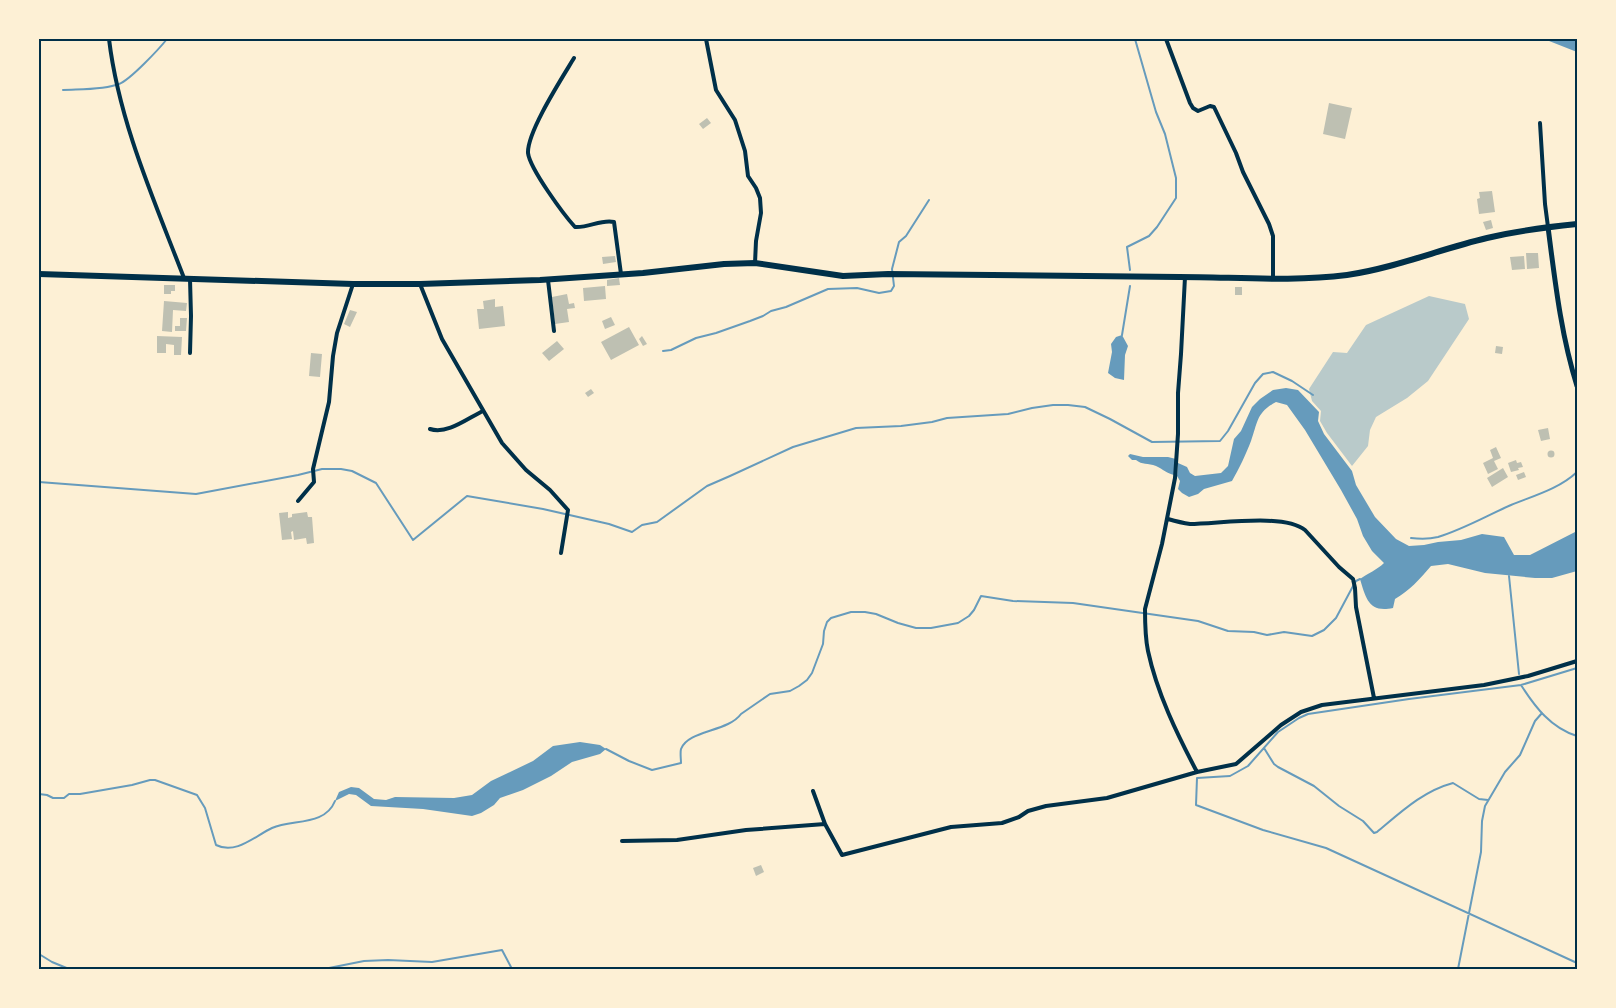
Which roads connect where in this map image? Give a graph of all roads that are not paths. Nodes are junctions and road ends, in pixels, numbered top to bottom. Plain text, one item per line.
1 (109, 39) edge
2 (706, 39) edge
3 (1166, 39) edge
4 (574, 58) dead end
5 (1540, 123) dead end
6 (1577, 224) edge
7 (1548, 227) junction
8 (755, 264) junction
9 (39, 274) edge
10 (621, 274) junction
11 (1185, 277) junction
12 (187, 279) junction
13 (548, 279) junction
14 (1273, 279) junction
15 (353, 284) junction
16 (420, 284) junction
17 (554, 331) dead end
18 (190, 353) dead end
19 (1577, 386) edge
20 (483, 411) junction
21 (430, 429) dead end
22 (298, 501) dead end
23 (1168, 519) junction
24 (561, 553) dead end
25 (1577, 661) edge
26 (1374, 698) junction
27 (1197, 772) junction
28 (813, 791) dead end
29 (825, 824) junction
30 (622, 841) dead end

1 - 12 street
2 - 8 street
3 - 14 street
4 - 10 street
5 - 7 street
6 - 7 highway
7 - 14 highway
7 - 19 main road
8 - 10 highway
8 - 11 highway
9 - 12 highway
10 - 13 highway
11 - 14 highway
11 - 23 street
12 - 15 highway
12 - 18 street
13 - 16 highway
13 - 17 street
15 - 16 highway
15 - 22 street
16 - 20 street
20 - 21 street
20 - 24 street
23 - 26 street
23 - 27 street
25 - 26 street
26 - 27 street
27 - 29 street
28 - 29 street
29 - 30 street

